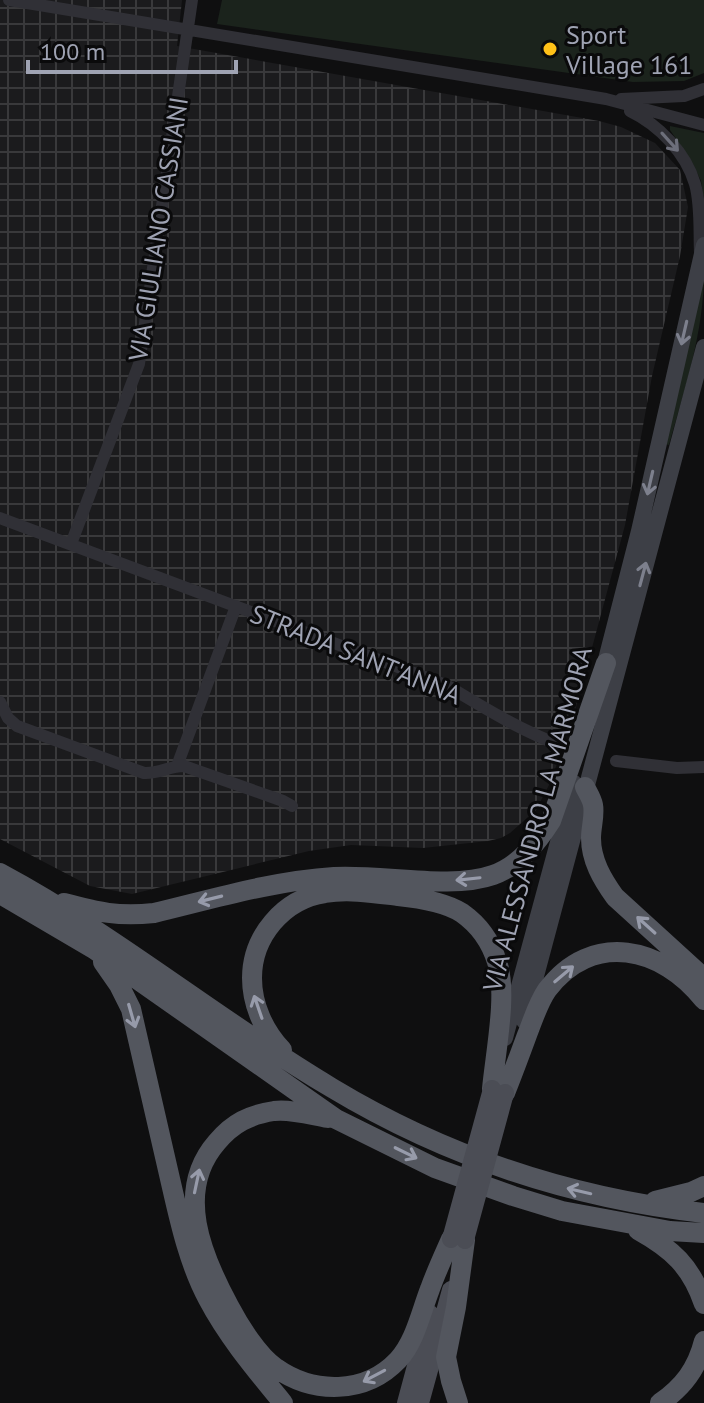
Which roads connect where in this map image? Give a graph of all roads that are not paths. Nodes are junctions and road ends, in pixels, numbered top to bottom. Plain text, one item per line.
1 (9, 0) edge
2 (192, 0) edge
3 (188, 31) junction
4 (704, 89) edge
5 (606, 99) junction
6 (704, 125) edge
7 (702, 252) edge
8 (704, 347) edge
9 (0, 518) edge
10 (71, 544) junction
11 (236, 606) junction
12 (606, 663) junction
13 (0, 702) edge
14 (562, 746) dead end
15 (616, 761) dead end
16 (177, 766) junction
17 (704, 767) edge
18 (585, 787) junction
19 (292, 806) dead end
20 (0, 873) edge
21 (0, 894) edge
22 (47, 898) junction
23 (94, 949) junction
24 (704, 978) edge
25 (704, 1000) edge
26 (302, 1070) junction
27 (498, 1091) junction
28 (336, 1119) junction
29 (704, 1186) edge
30 (639, 1204) junction
31 (704, 1213) edge
32 (627, 1224) junction
33 (704, 1233) edge
34 (458, 1239) junction
35 (704, 1304) edge
36 (704, 1341) edge
37 (704, 1379) edge
38 (283, 1403) edge
39 (406, 1403) edge
40 (420, 1403) edge
41 (458, 1403) edge
42 (660, 1403) edge
43 (679, 1403) edge

1 - 3 street
2 - 3 street, VIA GIULIANO CASSIANI
3 - 5 street
3 - 10 street, VIA GIULIANO CASSIANI
4 - 5 street
5 - 6 street
5 -> 7 street
7 -> 12 main road, VIA ALESSANDRO LA MARMORA
18 -> 8 main road, VIA ALESSANDRO LA MARMORA
9 - 10 street, STRADA SANT'ANNA
10 - 11 street, STRADA SANT'ANNA
11 - 14 street, STRADA SANT'ANNA
11 - 16 street, STRADA SANT'ANNA
12 -> 22 highway
12 - 27 main road, VIA ALESSANDRO LA MARMORA
13 - 16 street
15 - 17 street
16 - 19 street
24 -> 18 highway
18 - 27 main road, VIA ALESSANDRO LA MARMORA
20 - 22 highway
21 - 23 highway
22 - 26 highway
23 - 28 highway
23 -> 38 highway
27 -> 25 highway
26 -> 27 highway
30 -> 26 highway
27 - 34 main road, VIA ALESSANDRO LA MARMORA, bridge
28 -> 32 highway
34 -> 28 highway
29 - 30 highway
30 - 31 highway
32 - 33 highway
32 - 35 highway
34 - 39 main road, VIA ALESSANDRO LA MARMORA
34 - 40 main road, VIA ALESSANDRO LA MARMORA
34 - 41 highway
36 - 42 highway
37 - 43 highway

